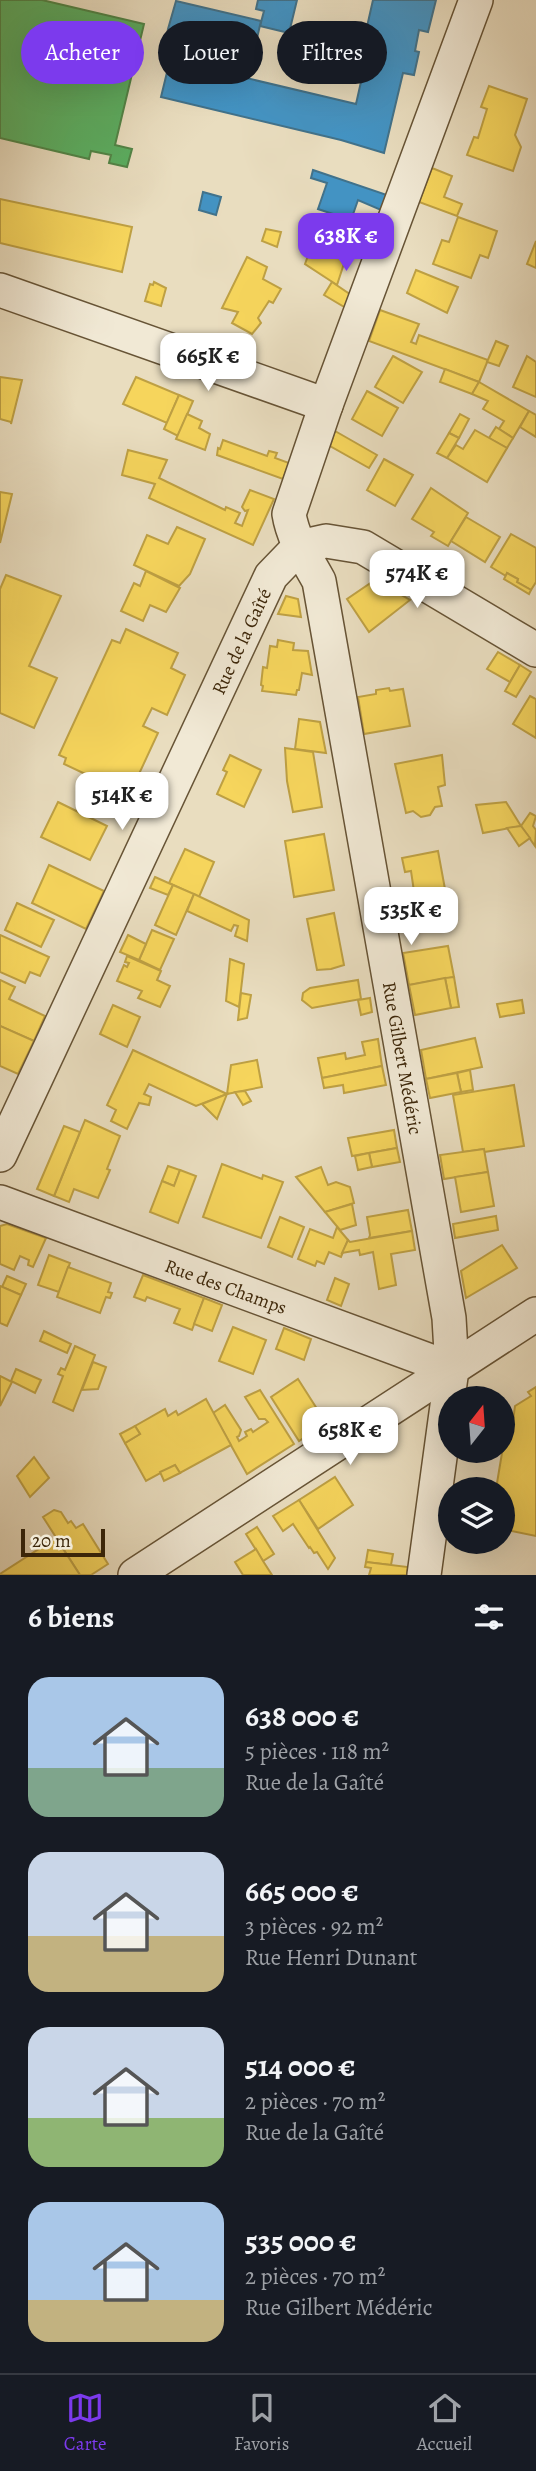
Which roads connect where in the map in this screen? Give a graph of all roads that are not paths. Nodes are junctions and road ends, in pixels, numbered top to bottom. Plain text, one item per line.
1 (476, 0) edge
2 (0, 289) edge
3 (326, 405) junction
4 (299, 547) junction
5 (536, 650) edge
6 (0, 1155) edge
7 (0, 1202) edge
8 (536, 1314) edge
9 (452, 1369) junction
10 (135, 1575) edge
11 (424, 1575) edge

1 - 3 street
2 - 3 street
3 - 4 street
4 - 5 street
4 - 6 street, Rue de la Gaîté
4 - 9 street, Rue Gilbert Médéric
7 - 9 street, Rue des Champs
8 - 9 street
9 - 10 street
9 - 11 street, Rue Gilbert Médéric

